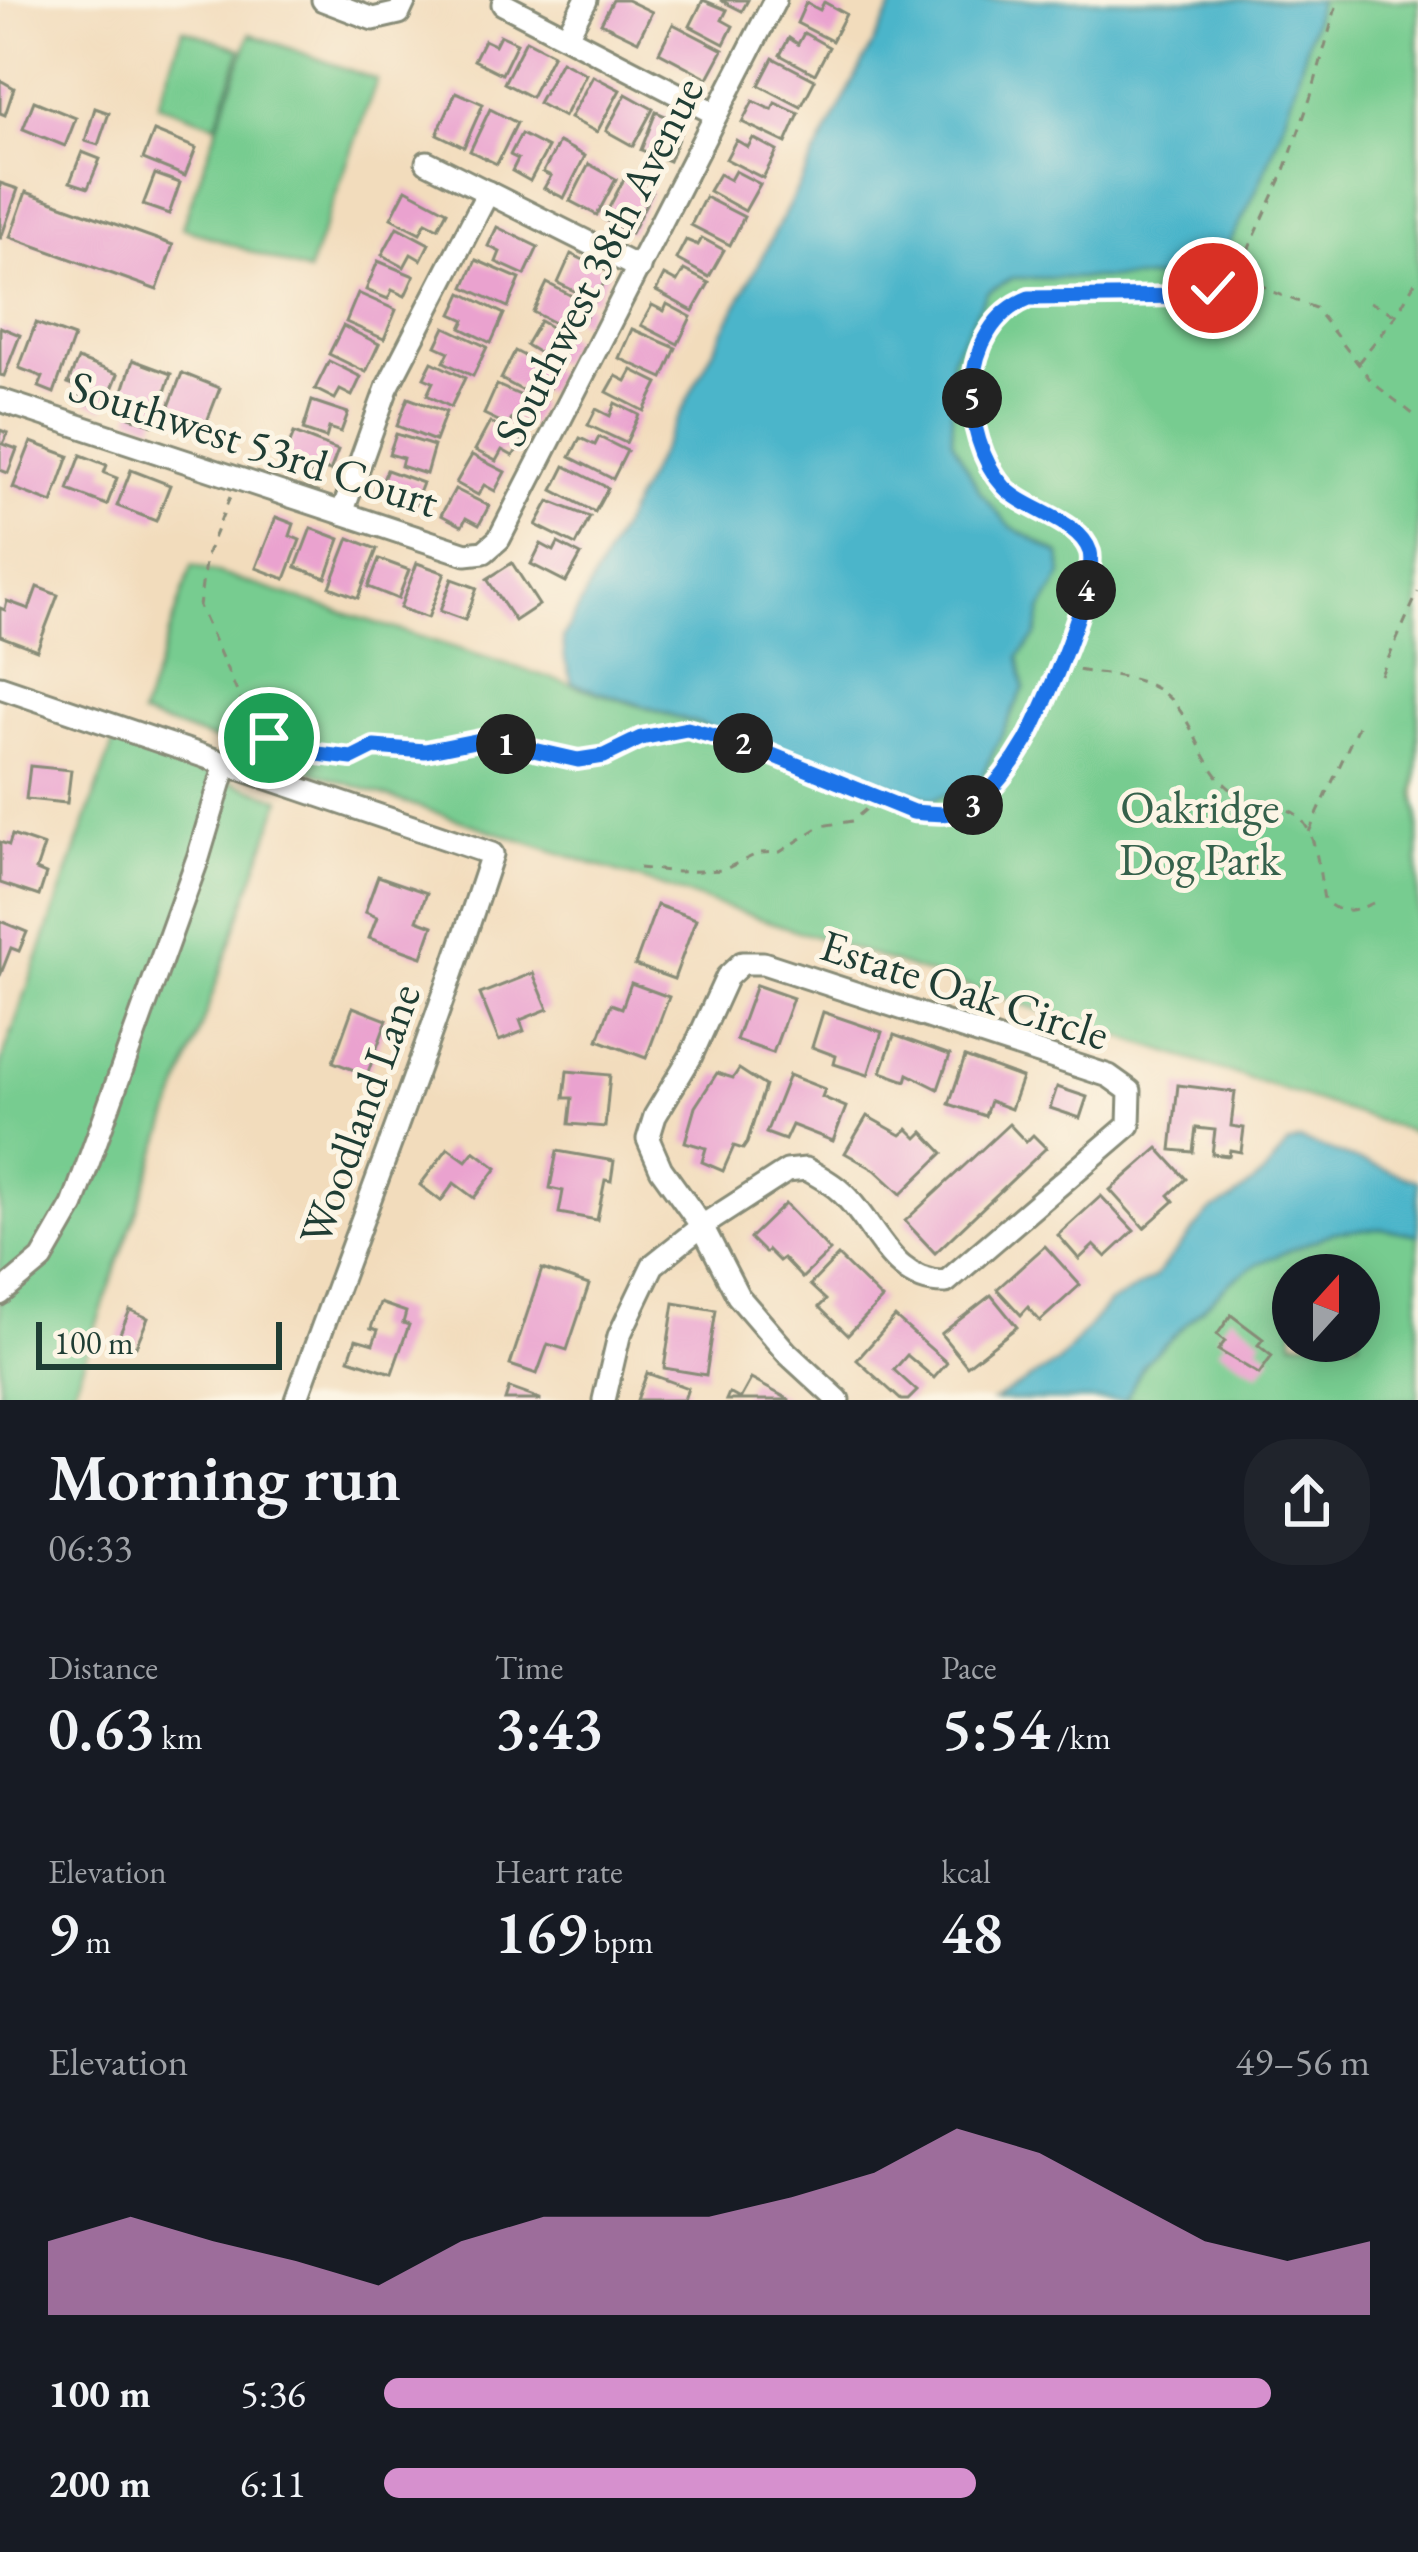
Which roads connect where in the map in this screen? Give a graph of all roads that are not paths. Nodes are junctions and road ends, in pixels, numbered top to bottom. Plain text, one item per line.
1 (323, 0) edge
2 (405, 0) edge
3 (586, 0) edge
4 (775, 0) edge
5 (503, 4) dead end
6 (567, 36) junction
7 (716, 114) junction
8 (427, 162) dead end
9 (488, 192) junction
10 (639, 268) junction
11 (0, 400) edge
12 (342, 513) junction
13 (484, 552) joint
14 (0, 687) edge
15 (226, 764) junction
16 (702, 1226) junction
17 (0, 1294) edge
18 (296, 1400) edge
19 (604, 1400) edge
20 (838, 1400) edge

1 - 2 street
3 - 6 street
4 - 7 street, Southwest 38th Avenue
5 - 6 street
6 - 7 street
7 - 10 street, Southwest 38th Avenue
8 - 9 street
9 - 10 street
9 - 12 street
10 - 13 street, Southwest 38th Avenue
11 - 12 street, Southwest 53rd Court
12 - 13 street, Southwest 53rd Court
14 - 15 street
15 - 17 street
15 - 18 street, Woodland Lane
16 - 16 street, Estate Oak Circle
16 - 19 street
16 - 20 street

